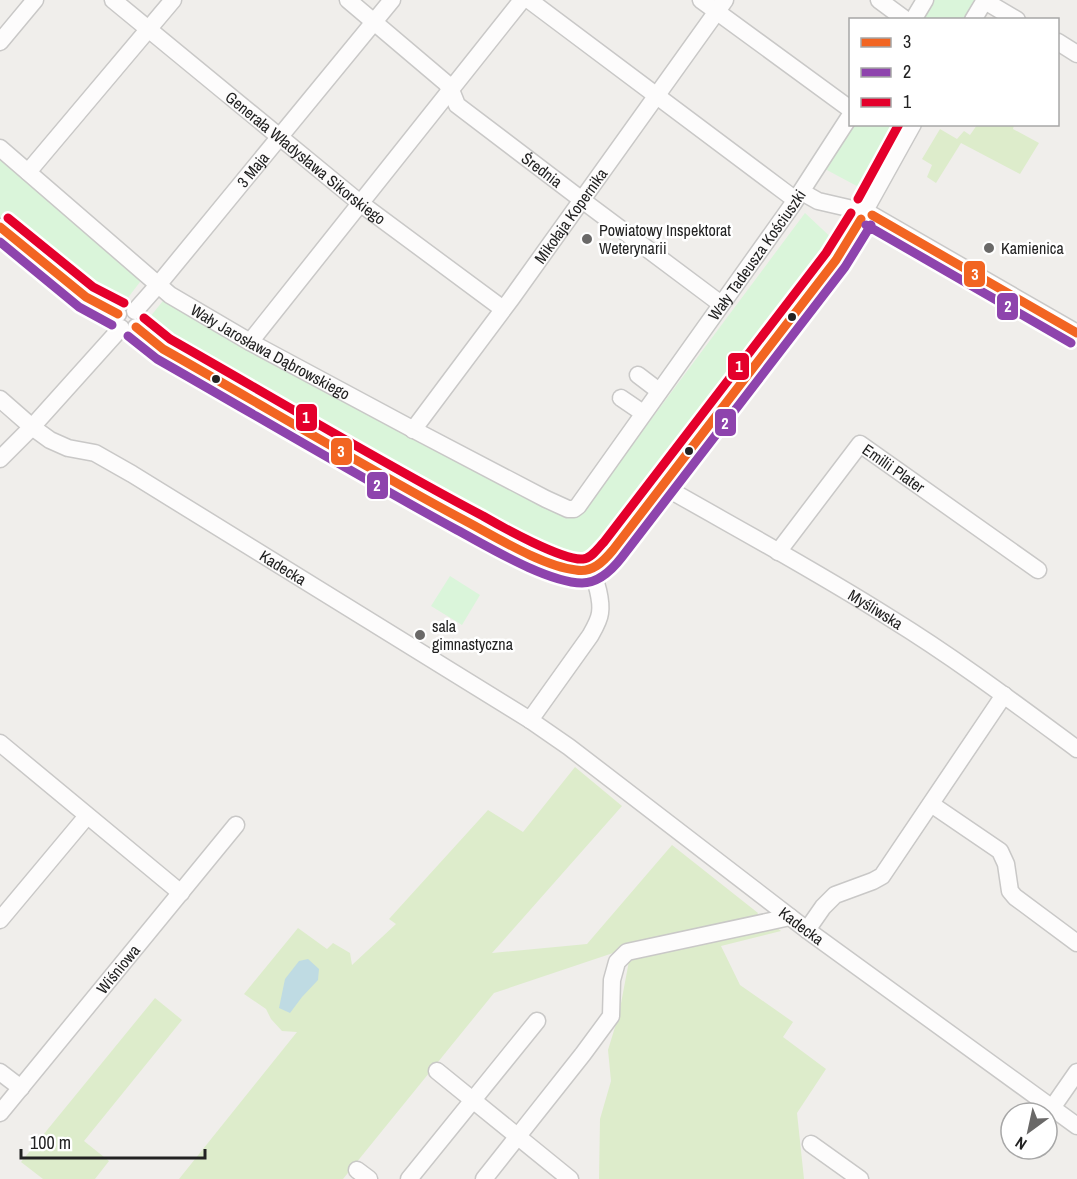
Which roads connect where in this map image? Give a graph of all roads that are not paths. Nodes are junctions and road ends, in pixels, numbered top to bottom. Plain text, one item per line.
1 (35, 0) edge
2 (113, 0) edge
3 (173, 0) edge
4 (348, 0) edge
5 (392, 0) edge
6 (522, 0) edge
7 (529, 0) edge
8 (701, 0) edge
9 (879, 0) edge
10 (925, 0) edge
11 (985, 1) edge
12 (721, 6) edge
13 (903, 18) edge
14 (914, 18) edge
15 (974, 18) edge
16 (1014, 18) edge
17 (374, 22) junction
18 (149, 29) junction
19 (0, 42) edge
20 (1059, 43) edge
21 (1077, 54) edge
22 (451, 90) junction
23 (656, 96) junction
24 (849, 108) edge
25 (849, 117) edge
26 (912, 126) edge
27 (280, 137) junction
28 (0, 148) edge
29 (28, 172) junction
30 (795, 194) junction
31 (582, 200) junction
32 (360, 203) junction
33 (865, 212) junction
34 (0, 227) edge
35 (158, 285) junction
36 (721, 304) junction
37 (503, 309) junction
38 (128, 320) junction
39 (1077, 333) edge
40 (250, 342) junction
41 (638, 375) dead end
42 (621, 398) dead end
43 (0, 399) edge
44 (652, 402) junction
45 (32, 427) junction
46 (413, 430) junction
47 (0, 459) edge
48 (661, 485) junction
49 (574, 509) joint
50 (778, 552) junction
51 (591, 569) junction
52 (1038, 570) dead end
53 (1004, 695) junction
54 (530, 720) junction
55 (0, 743) edge
56 (1077, 749) edge
57 (931, 804) junction
58 (87, 816) junction
59 (236, 825) dead end
60 (181, 893) junction
61 (790, 917) junction
62 (0, 920) edge
63 (807, 930) junction
64 (1077, 943) edge
65 (537, 1021) dead end
66 (437, 1071) dead end
67 (0, 1072) edge
68 (1077, 1072) edge
69 (21, 1088) junction
70 (473, 1101) junction
71 (1042, 1101) edge
72 (1057, 1101) edge
73 (0, 1113) edge
74 (1059, 1113) edge
75 (1077, 1126) edge
76 (517, 1136) junction
77 (811, 1144) dead end
78 (409, 1179) edge
79 (484, 1179) edge
80 (570, 1179) edge
81 (860, 1179) edge

1 - 19 street
2 - 18 street, Generała Władysława Sikorskiego
3 - 18 street
4 - 17 street, Średnia
5 - 17 street, 3 Maja
6 - 22 street
7 - 23 street
8 - 12 street
9 - 13 street
10 - 14 street
11 - 15 street
11 - 16 street
12 - 23 street, Mikołaja Kopernika
12 - 24 street
17 - 22 street, Średnia
17 - 27 street, 3 Maja
18 - 27 street, Generała Władysława Sikorskiego
18 - 29 street
20 - 21 street
22 - 31 street, Średnia
22 - 32 street
23 - 30 street
23 - 31 street, Mikołaja Kopernika
25 - 30 street, Wały Tadeusza Kościuszki
26 - 33 street
27 - 32 street, Generała Władysława Sikorskiego
27 - 35 street, 3 Maja
28 - 29 street, Wały Jarosława Dąbrowskiego
29 - 35 street, Wały Jarosława Dąbrowskiego
30 - 33 street
30 - 36 street, Wały Tadeusza Kościuszki
31 - 36 street, Średnia
31 - 37 street, Mikołaja Kopernika
32 - 37 street, Generała Władysława Sikorskiego
32 - 40 street
33 - 39 street
33 - 48 street
34 - 38 street
35 - 38 street, 3 Maja
35 - 40 street, Wały Jarosława Dąbrowskiego
36 - 44 street, Wały Tadeusza Kościuszki
37 - 46 street, Mikołaja Kopernika
38 - 45 street, 3 Maja
38 - 51 street
40 - 46 street, Wały Jarosława Dąbrowskiego
41 - 44 street
42 - 44 street
43 - 45 street, Kadecka
44 - 49 street, Wały Tadeusza Kościuszki
45 - 47 street, 3 Maja
45 - 54 street, Kadecka
46 - 49 street, Wały Jarosława Dąbrowskiego
48 - 50 street, Myśliwska
48 - 51 street
50 - 52 street, Emilii Plater
50 - 53 street, Myśliwska
51 - 54 street
53 - 56 street, Myśliwska
53 - 57 street
54 - 61 street, Kadecka
55 - 58 street
57 - 63 street
57 - 64 street
58 - 60 street
58 - 62 street
59 - 60 street, Wiśniowa
60 - 69 street, Wiśniowa
61 - 63 street, Kadecka
61 - 76 street
63 - 71 street, Kadecka
65 - 70 street
66 - 70 street
67 - 69 street
68 - 72 street
69 - 73 street, Wiśniowa
70 - 76 street
70 - 78 street
74 - 75 street, Kadecka
76 - 79 street
76 - 80 street
77 - 81 street

